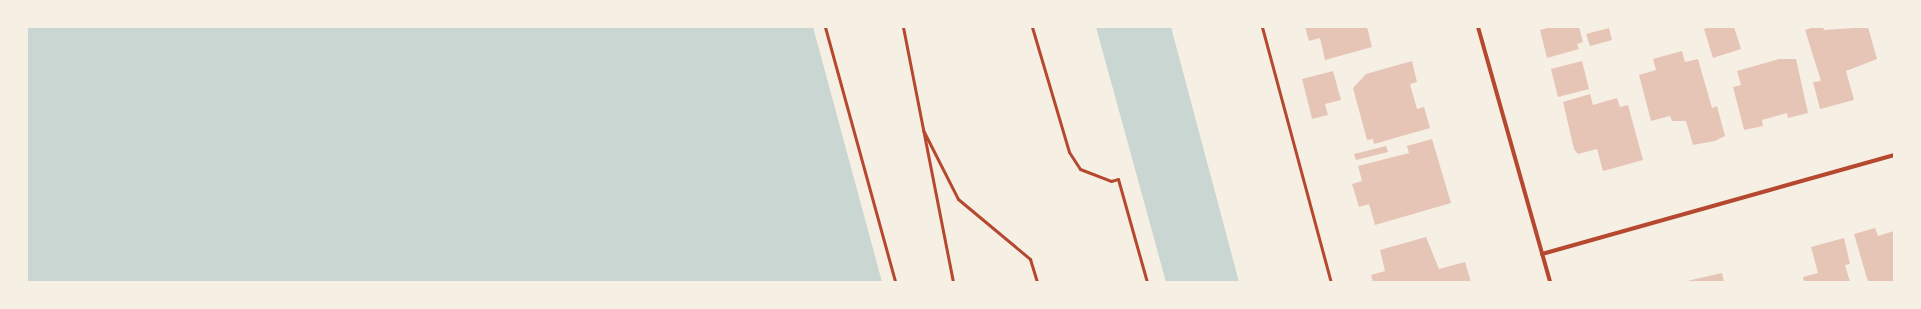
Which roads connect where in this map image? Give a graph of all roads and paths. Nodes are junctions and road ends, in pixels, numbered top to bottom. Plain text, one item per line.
1 (825, 27) edge
2 (903, 27) edge
3 (1032, 27) edge
4 (1262, 27) edge
5 (1478, 27) edge
6 (922, 127) junction
7 (1894, 155) edge
8 (1542, 254) junction
9 (895, 282) edge
10 (953, 282) edge
11 (1037, 282) edge
12 (1147, 282) edge
13 (1331, 282) edge
14 (1550, 282) edge

1 - 9 lane
2 - 6 lane
3 - 12 lane
4 - 13 lane
5 - 8 street
6 - 10 lane
6 - 11 lane
7 - 8 street
8 - 14 street

